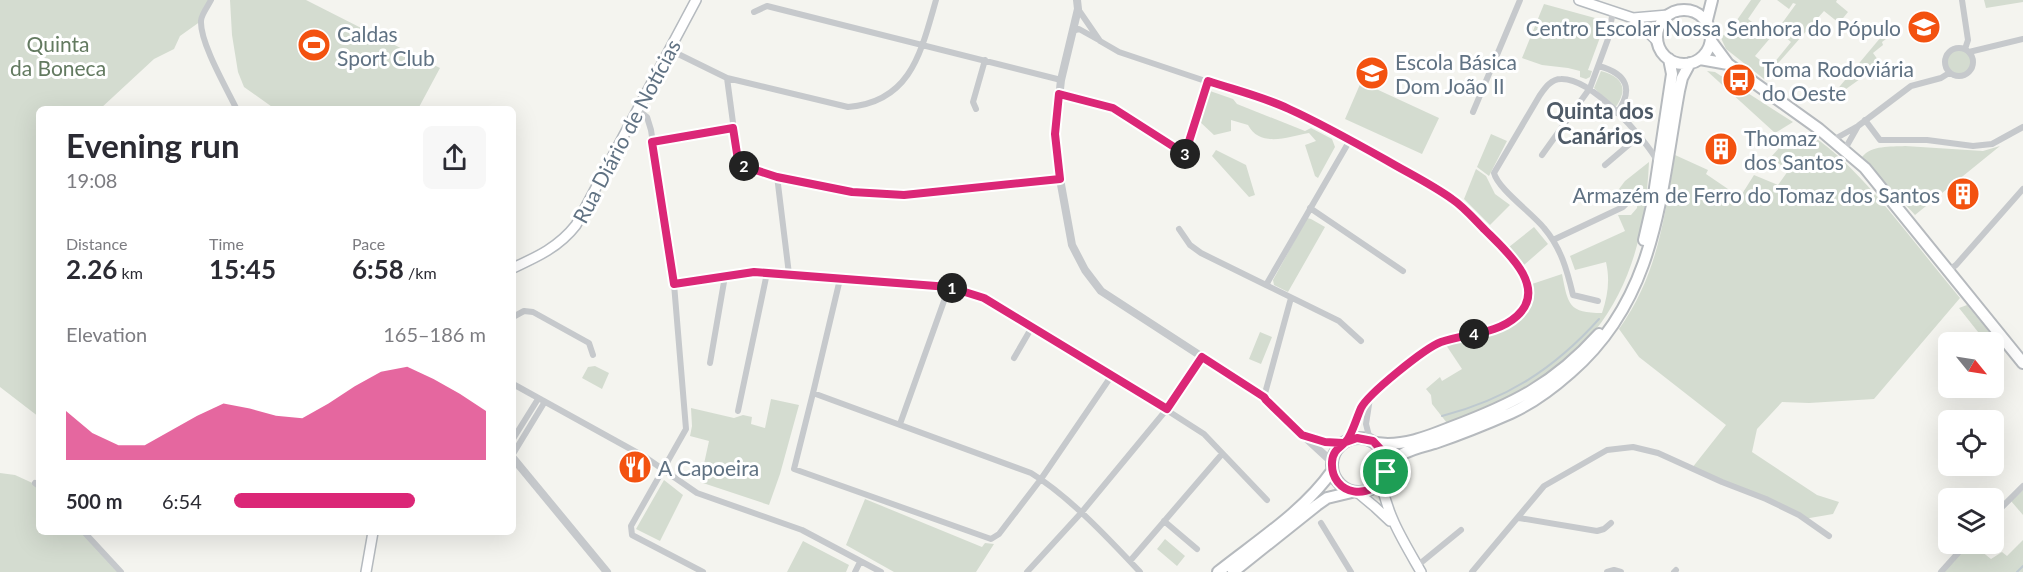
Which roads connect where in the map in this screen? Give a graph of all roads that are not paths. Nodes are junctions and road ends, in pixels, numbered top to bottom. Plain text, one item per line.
1 (211, 0) edge
2 (696, 0) edge
3 (936, 0) edge
4 (1520, 0) edge
5 (1579, 0) edge
6 (1699, 0) edge
7 (1712, 0) edge
8 (1962, 0) edge
9 (1077, 4) edge
10 (1689, 9) junction
11 (1613, 11) junction
12 (754, 12) dead end
13 (1668, 15) junction
14 (1629, 16) junction
15 (1707, 20) junction
16 (1611, 30) junction
17 (1072, 31) junction
18 (2023, 39) edge
19 (1657, 40) junction
20 (1100, 41) junction
21 (1711, 41) junction
22 (922, 45) junction
23 (670, 50) junction
24 (1967, 50) junction
25 (985, 60) junction
26 (1669, 60) junction
27 (1695, 61) junction
28 (1728, 64) junction
29 (1599, 66) junction
30 (1949, 73) junction
31 (727, 78) junction
32 (1061, 80) junction
33 (1208, 81) junction
34 (1590, 88) junction
35 (1059, 94) junction
36 (235, 106) edge
37 (976, 109) dead end
38 (638, 110) junction
39 (1473, 112) dead end
40 (1617, 113) junction
41 (1865, 120) junction
42 (1858, 126) junction
43 (2023, 127) edge
44 (733, 128) junction
45 (1641, 138) junction
46 (1350, 140) junction
47 (1833, 140) junction
48 (1662, 141) junction
49 (652, 142) junction
50 (1845, 149) junction
51 (1542, 155) dead end
52 (1659, 162) junction
53 (1605, 165) dead end
54 (777, 177) junction
55 (1060, 179) junction
56 (2023, 189) edge
57 (1628, 202) dead end
58 (1310, 208) junction
59 (1179, 229) dead end
60 (1553, 240) junction
61 (516, 267) edge
62 (1949, 270) junction
63 (1404, 271) dead end
64 (767, 273) junction
65 (789, 274) junction
66 (725, 276) junction
67 (840, 279) junction
68 (674, 284) junction
69 (1266, 285) junction
70 (949, 287) junction
71 (1291, 298) junction
72 (1598, 301) dead end
73 (516, 315) edge
74 (1032, 327) junction
75 (1362, 341) dead end
76 (593, 355) dead end
77 (1202, 357) junction
78 (1014, 358) dead end
79 (710, 363) dead end
80 (2023, 363) edge
81 (1112, 375) junction
82 (516, 386) edge
83 (813, 393) junction
84 (1264, 397) junction
85 (1370, 398) junction
86 (538, 399) junction
87 (544, 403) junction
88 (1167, 409) junction
89 (738, 411) dead end
90 (900, 424) junction
91 (516, 434) edge
92 (1302, 435) junction
93 (1346, 441) junction
94 (1373, 441) junction
95 (516, 451) edge
96 (1222, 454) junction
97 (516, 460) edge
98 (1332, 466) junction
99 (663, 469) junction
100 (1383, 476) junction
101 (1041, 479) junction
102 (2023, 486) edge
103 (1354, 492) junction
104 (1267, 500) dead end
105 (2004, 506) edge
106 (1081, 513) junction
107 (1519, 518) junction
108 (1164, 521) junction
109 (1321, 523) dead end
110 (1611, 523) dead end
111 (1394, 525) junction
112 (1461, 530) dead end
113 (87, 535) edge
114 (372, 535) edge
115 (1829, 536) dead end
116 (1197, 549) dead end
117 (1957, 554) edge
118 (1130, 561) junction
119 (860, 562) junction
120 (1419, 569) edge
121 (1031, 571) edge
122 (121, 572) edge
123 (366, 572) edge
124 (607, 572) edge
125 (702, 572) edge
126 (855, 572) edge
127 (881, 572) edge
128 (1140, 572) edge
129 (1218, 572) edge
130 (1233, 572) edge
131 (1351, 572) edge
132 (1473, 572) edge
133 (1608, 572) edge
134 (1621, 572) edge
135 (1941, 572) edge

1 - 36 street
2 - 23 main road, Rua Diário de Notícias
3 - 22 street
4 - 39 street
5 - 11 main road
6 - 10 main road
7 - 15 main road
8 - 24 street
9 - 17 street
9 - 20 street
10 - 13 main road
10 - 15 main road
11 - 14 main road
11 - 16 street
12 - 22 street
13 - 14 main road
13 - 19 main road
14 - 16 street
14 - 19 main road
15 - 21 main road
16 - 29 street
17 - 20 street
17 - 32 street
18 - 24 street
19 - 26 main road
20 - 33 street
21 - 27 main road
21 - 28 main road
22 - 25 street
22 - 31 street
23 - 31 street
23 - 38 main road, Rua Diário de Notícias
24 - 30 street
24 - 30 street
25 - 32 street
25 - 37 street
26 - 27 main road
26 - 48 main road
27 - 28 main road
27 - 100 main road
28 - 47 main road
29 - 34 street
29 - 40 street
30 - 41 street
31 - 44 street
32 - 35 street
33 - 35 street
33 - 46 street
34 - 40 street
34 - 51 street
34 - 60 street
35 - 55 street
38 - 49 street
38 - 61 main road, Rua Diário de Notícias
40 - 45 street
41 - 42 street
41 - 43 street
42 - 47 street
42 - 50 street
44 - 49 street
44 - 54 street
45 - 48 street
45 - 52 street
45 - 53 street
46 - 58 street
46 - 85 street
47 - 50 main road
48 - 52 main road
49 - 68 street
50 - 62 main road
52 - 94 main road
54 - 55 street
54 - 65 street
55 - 77 street
56 - 62 street
57 - 60 street
58 - 63 street
58 - 69 street
59 - 69 street
60 - 72 street
62 - 80 main road
64 - 65 street
64 - 66 street
64 - 89 street
65 - 67 street
66 - 68 street
66 - 79 street
67 - 70 street
67 - 83 street
68 - 99 street
69 - 71 street
70 - 74 street
70 - 90 street
71 - 75 street
71 - 84 street
73 - 76 street
74 - 78 street
74 - 81 street
77 - 84 street
77 - 88 street
81 - 88 street
81 - 101 street
82 - 86 street
83 - 90 street
83 - 101 street
84 - 92 street
85 - 93 street
85 - 94 street
86 - 87 street
86 - 91 street
87 - 95 street
87 - 99 street
88 - 96 street
88 - 106 street
90 - 101 street
92 - 93 street
92 - 98 street
93 - 94 main road
93 - 98 main road
94 - 100 main road
96 - 104 street
96 - 108 street
97 - 124 street
98 - 103 main road
98 - 129 main road
99 - 119 street
99 - 125 street
100 - 103 main road
100 - 111 main road
101 - 106 street
102 - 105 street
103 - 111 main road
103 - 130 main road
106 - 118 street
106 - 121 street
107 - 110 street
107 - 115 street
107 - 132 street
108 - 116 street
108 - 118 street
109 - 131 street
111 - 120 main road
112 - 120 street
113 - 122 street
114 - 123 main road
117 - 135 street
118 - 128 street
119 - 126 street
119 - 127 street
133 - 134 street

